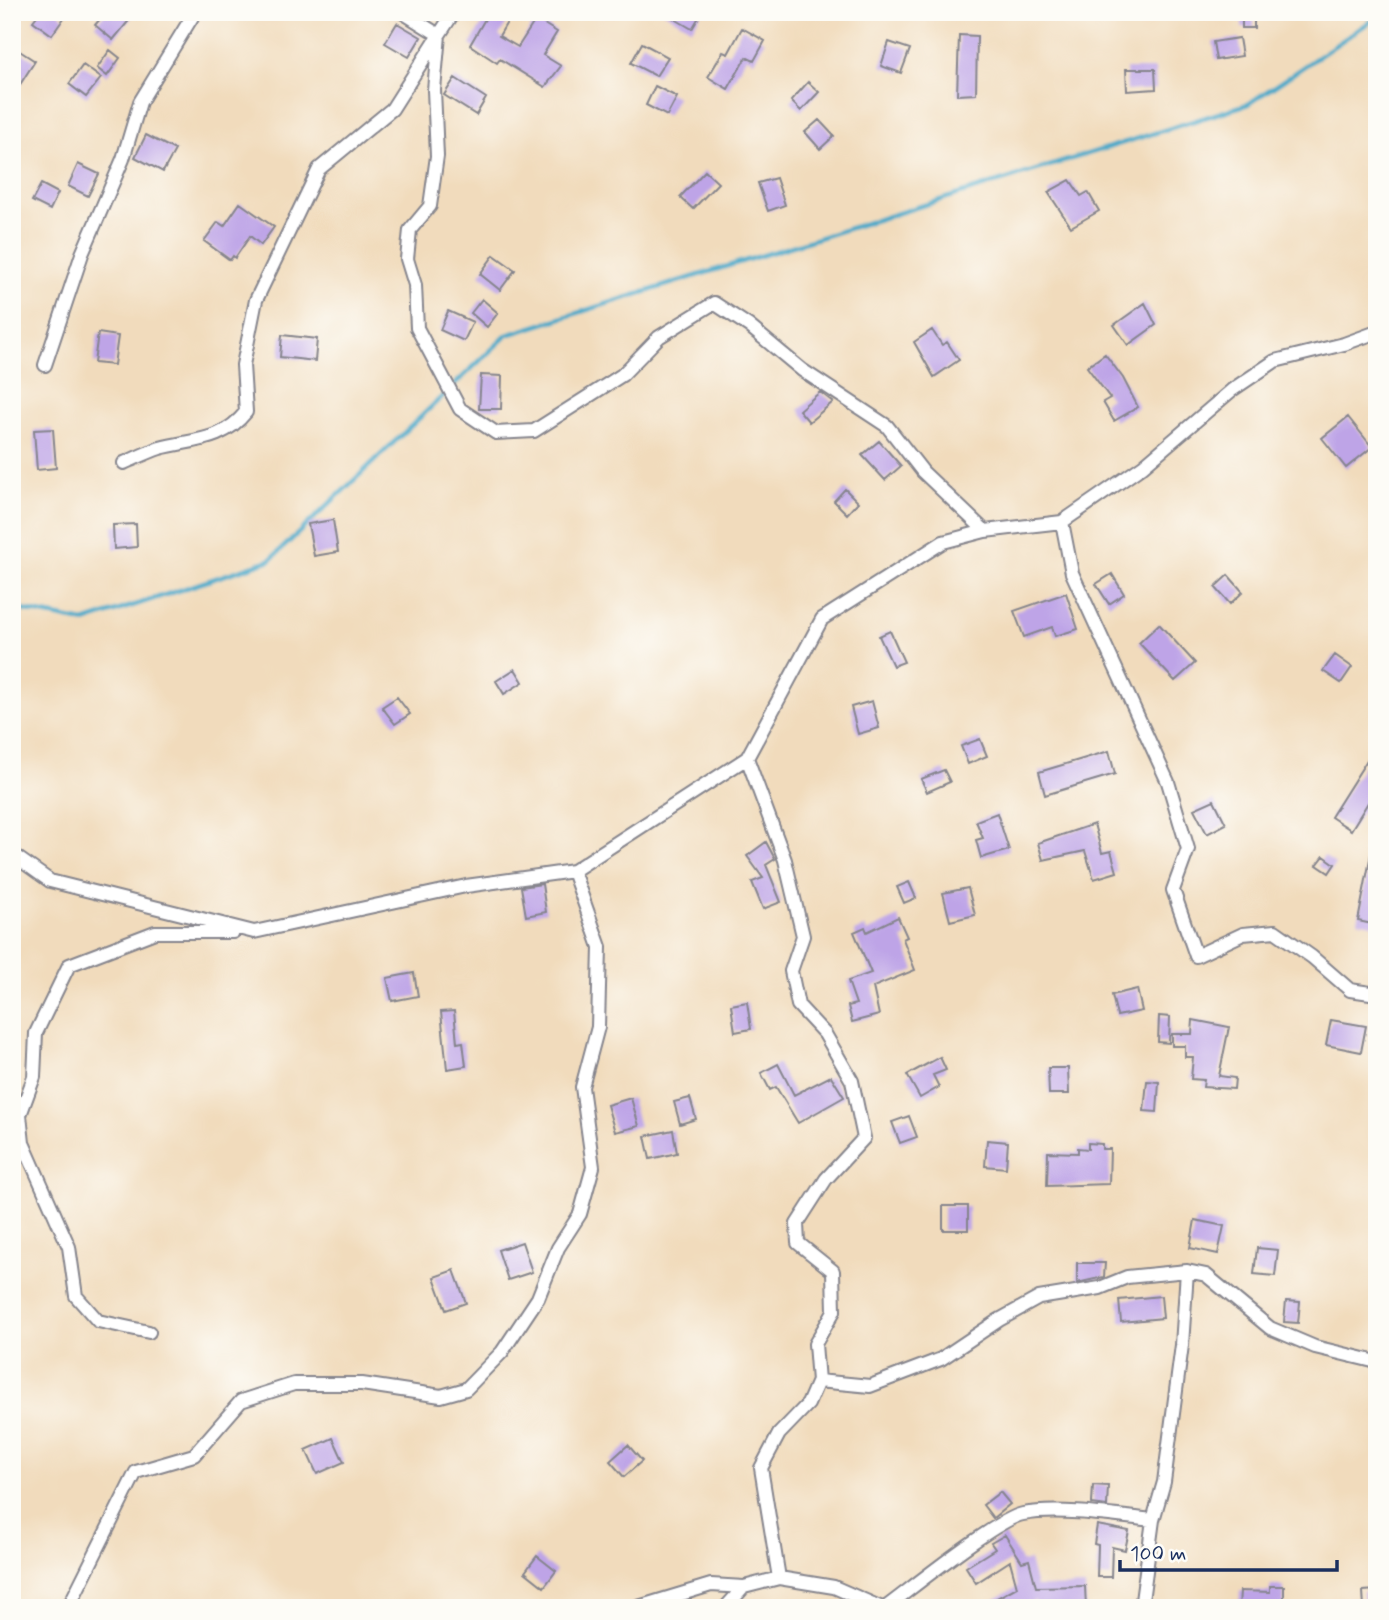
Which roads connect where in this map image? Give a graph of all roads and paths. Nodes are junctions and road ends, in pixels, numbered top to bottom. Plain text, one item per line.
1 (195, 12) edge
2 (402, 12) edge
3 (454, 12) edge
4 (439, 35) junction
5 (1377, 332) edge
6 (46, 365) dead end
7 (124, 463) dead end
8 (1062, 522) junction
9 (985, 531) junction
10 (747, 758) junction
11 (12, 854) edge
12 (573, 871) junction
13 (254, 932) junction
14 (1377, 994) edge
15 (16, 1117) edge
16 (1187, 1271) junction
17 (149, 1332) dead end
18 (1377, 1362) edge
19 (818, 1381) junction
20 (1153, 1520) junction
21 (779, 1578) junction
22 (744, 1587) junction
23 (68, 1608) edge
24 (635, 1608) edge
25 (725, 1608) edge
26 (884, 1608) edge
27 (1141, 1608) edge

1 - 6 street
2 - 4 street
3 - 4 street
4 - 7 street
4 - 9 street
5 - 8 street
8 - 9 street
8 - 14 street
9 - 10 street
10 - 12 street
10 - 19 street
11 - 13 street
12 - 13 street
12 - 23 street
13 - 15 street
15 - 17 street
16 - 18 street
16 - 19 street
16 - 20 street
19 - 21 street
20 - 26 street
20 - 27 street
21 - 22 street
21 - 26 street
22 - 24 street
22 - 25 street

